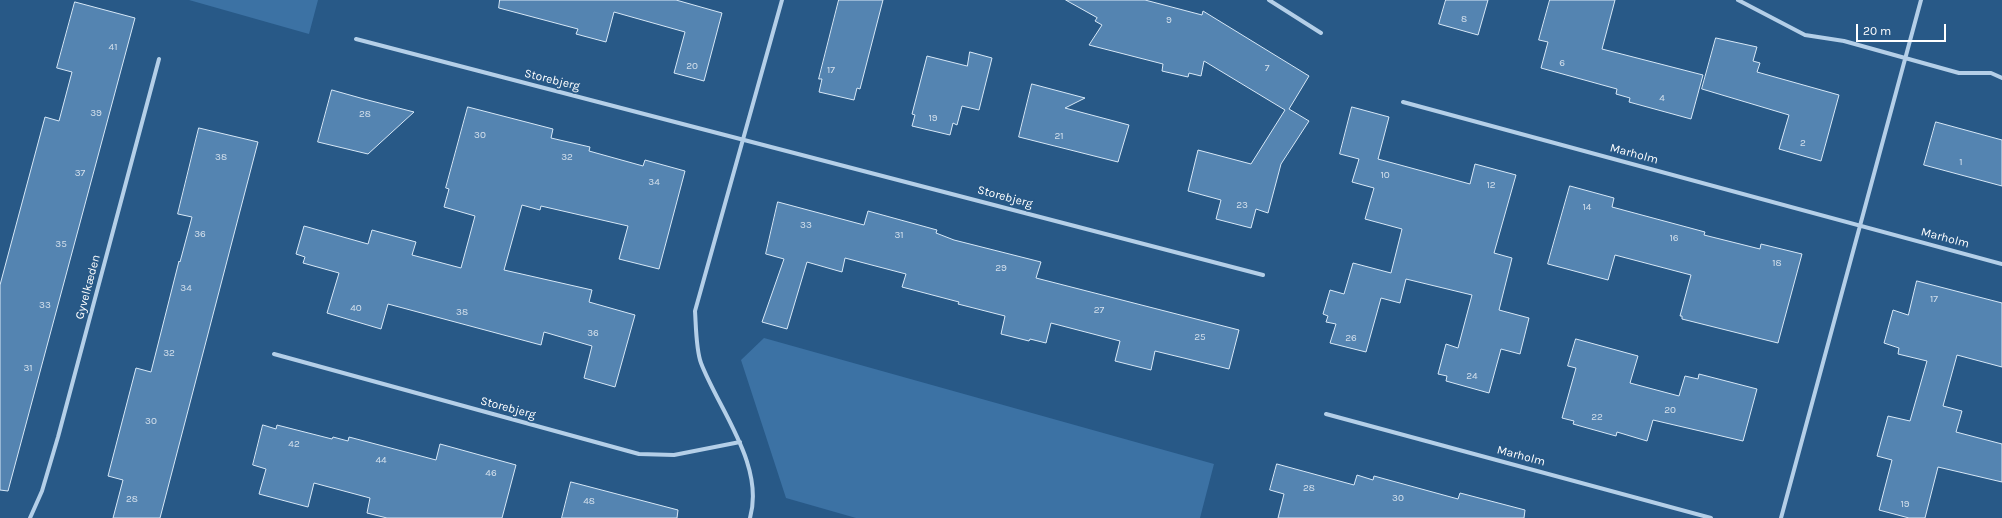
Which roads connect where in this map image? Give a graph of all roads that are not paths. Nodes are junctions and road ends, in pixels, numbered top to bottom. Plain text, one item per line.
1 (782, 0) edge
2 (1268, 0) edge
3 (1738, 0) edge
4 (1921, 0) edge
5 (1321, 33) dead end
6 (356, 40) dead end
7 (159, 59) dead end
8 (1905, 60) junction
9 (2002, 78) edge
10 (1403, 102) dead end
11 (743, 139) junction
12 (1860, 225) junction
13 (2002, 264) edge
14 (1263, 275) dead end
15 (274, 354) dead end
16 (1326, 414) dead end
17 (740, 442) junction
18 (30, 518) edge
19 (750, 518) edge
20 (1711, 518) edge
21 (1781, 518) edge

1 - 11 street
2 - 5 street
3 - 8 street
4 - 8 street
6 - 11 street, Storebjerg
7 - 18 street, Gyvelkæden
8 - 9 street
8 - 12 street
10 - 12 street, Marholm
11 - 14 street, Storebjerg
11 - 17 street
12 - 13 street, Marholm
12 - 21 street
15 - 17 street, Storebjerg
16 - 20 street, Marholm
17 - 19 street

